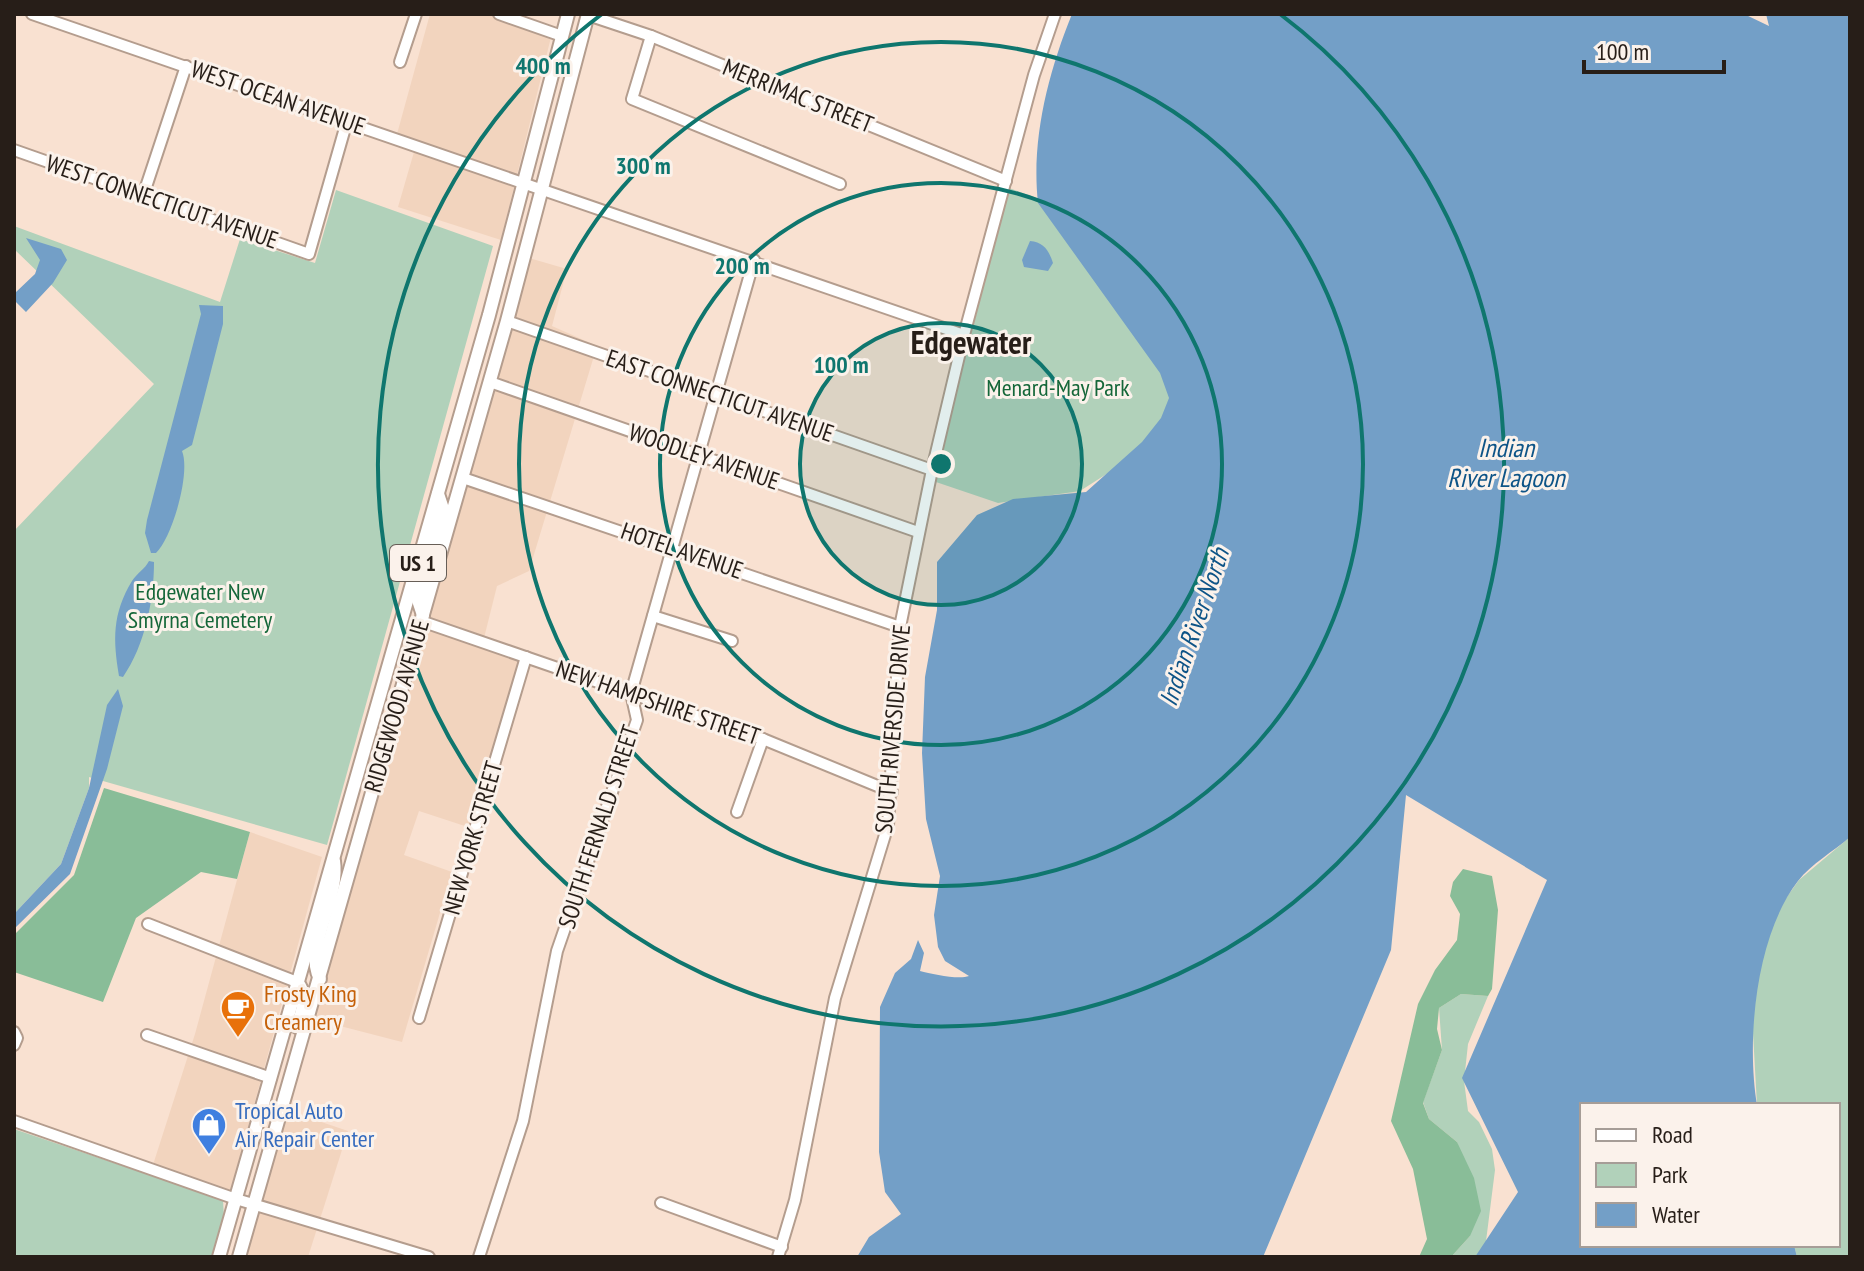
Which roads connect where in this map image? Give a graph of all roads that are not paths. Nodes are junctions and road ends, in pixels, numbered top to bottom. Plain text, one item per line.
1 (32, 14) edge
2 (416, 14) edge
3 (499, 14) edge
4 (568, 14) edge
5 (1055, 14) edge
6 (588, 15) edge
7 (562, 36) junction
8 (651, 36) junction
9 (400, 62) dead end
10 (186, 66) junction
11 (347, 121) junction
12 (14, 150) edge
13 (1006, 181) junction
14 (524, 182) junction
15 (840, 184) dead end
16 (543, 188) junction
17 (143, 196) junction
18 (754, 260) junction
19 (507, 321) junction
20 (964, 335) junction
21 (490, 382) junction
22 (716, 395) junction
23 (700, 455) junction
24 (932, 470) junction
25 (463, 478) junction
26 (438, 494) junction
27 (918, 532) junction
28 (672, 547) junction
29 (653, 616) junction
30 (422, 618) junction
31 (900, 627) junction
32 (398, 631) junction
33 (732, 641) dead end
34 (526, 657) junction
35 (631, 693) junction
36 (763, 739) junction
37 (380, 766) junction
38 (892, 792) junction
39 (737, 812) dead end
40 (333, 857) junction
41 (148, 924) dead end
42 (320, 979) junction
43 (297, 982) junction
44 (419, 1018) dead end
45 (14, 1032) edge
46 (147, 1035) dead end
47 (14, 1045) edge
48 (271, 1078) junction
49 (286, 1093) junction
50 (14, 1121) edge
51 (236, 1199) junction
52 (661, 1203) dead end
53 (254, 1204) junction
54 (780, 1252) edge
55 (219, 1257) edge
56 (239, 1257) edge
57 (429, 1257) edge
58 (479, 1257) edge

1 - 10 street, WEST OCEAN AVENUE
2 - 9 street
3 - 7 street
4 - 7 main road, RIDGEWOOD AVENUE / US 1
5 - 13 street, SOUTH RIVERSIDE DRIVE
6 - 8 street, MERRIMAC STREET
6 - 16 main road, RIDGEWOOD AVENUE / US 1
7 - 14 main road, RIDGEWOOD AVENUE / US 1
8 - 13 street, MERRIMAC STREET
8 - 15 street
10 - 11 street, WEST OCEAN AVENUE
10 - 17 street
11 - 14 street, WEST OCEAN AVENUE
11 - 17 street, WEST CONNECTICUT AVENUE
12 - 17 street, WEST CONNECTICUT AVENUE
13 - 20 street, SOUTH RIVERSIDE DRIVE
14 - 16 street, WEST OCEAN AVENUE
14 - 26 main road, RIDGEWOOD AVENUE / US 1
16 - 18 street, WEST OCEAN AVENUE
16 - 19 main road, RIDGEWOOD AVENUE / US 1
18 - 20 street, WEST OCEAN AVENUE
18 - 22 street, SOUTH FERNALD STREET
19 - 21 main road, RIDGEWOOD AVENUE / US 1
19 - 22 street, EAST CONNECTICUT AVENUE
20 - 24 street, SOUTH RIVERSIDE DRIVE
21 - 23 street, WOODLEY AVENUE
21 - 25 main road, RIDGEWOOD AVENUE / US 1
22 - 23 street, SOUTH FERNALD STREET
22 - 24 street, EAST CONNECTICUT AVENUE
23 - 27 street, WOODLEY AVENUE
23 - 28 street, SOUTH FERNALD STREET
24 - 27 street, SOUTH RIVERSIDE DRIVE
25 - 28 street, HOTEL AVENUE
25 - 30 main road, RIDGEWOOD AVENUE / US 1
26 - 30 main road
26 - 32 main road, RIDGEWOOD AVENUE / US 1
27 - 31 street, SOUTH RIVERSIDE DRIVE
28 - 29 street, SOUTH FERNALD STREET
28 - 31 street, HOTEL AVENUE
29 - 33 street
29 - 35 street, SOUTH FERNALD STREET
30 - 34 street, NEW HAMPSHIRE STREET
30 - 37 main road, RIDGEWOOD AVENUE / US 1
31 - 38 street, SOUTH RIVERSIDE DRIVE
32 - 37 main road
32 - 40 main road, RIDGEWOOD AVENUE / US 1
34 - 35 street, NEW HAMPSHIRE STREET
34 - 44 street, NEW YORK STREET
35 - 36 street, NEW HAMPSHIRE STREET
35 - 58 street, SOUTH FERNALD STREET
36 - 38 street, NEW HAMPSHIRE STREET
36 - 39 street
37 - 42 main road, RIDGEWOOD AVENUE / US 1
38 - 54 street, SOUTH RIVERSIDE DRIVE
40 - 42 main road
40 - 43 main road, RIDGEWOOD AVENUE / US 1
41 - 43 street
42 - 49 main road, RIDGEWOOD AVENUE / US 1
43 - 48 main road, RIDGEWOOD AVENUE / US 1
43 - 49 main road
45 - 47 street
46 - 48 street
48 - 51 main road, RIDGEWOOD AVENUE / US 1
49 - 53 main road, RIDGEWOOD AVENUE / US 1
50 - 51 street
51 - 53 street
51 - 55 main road, RIDGEWOOD AVENUE / US 1
52 - 54 street
53 - 56 main road, RIDGEWOOD AVENUE / US 1
53 - 57 street

